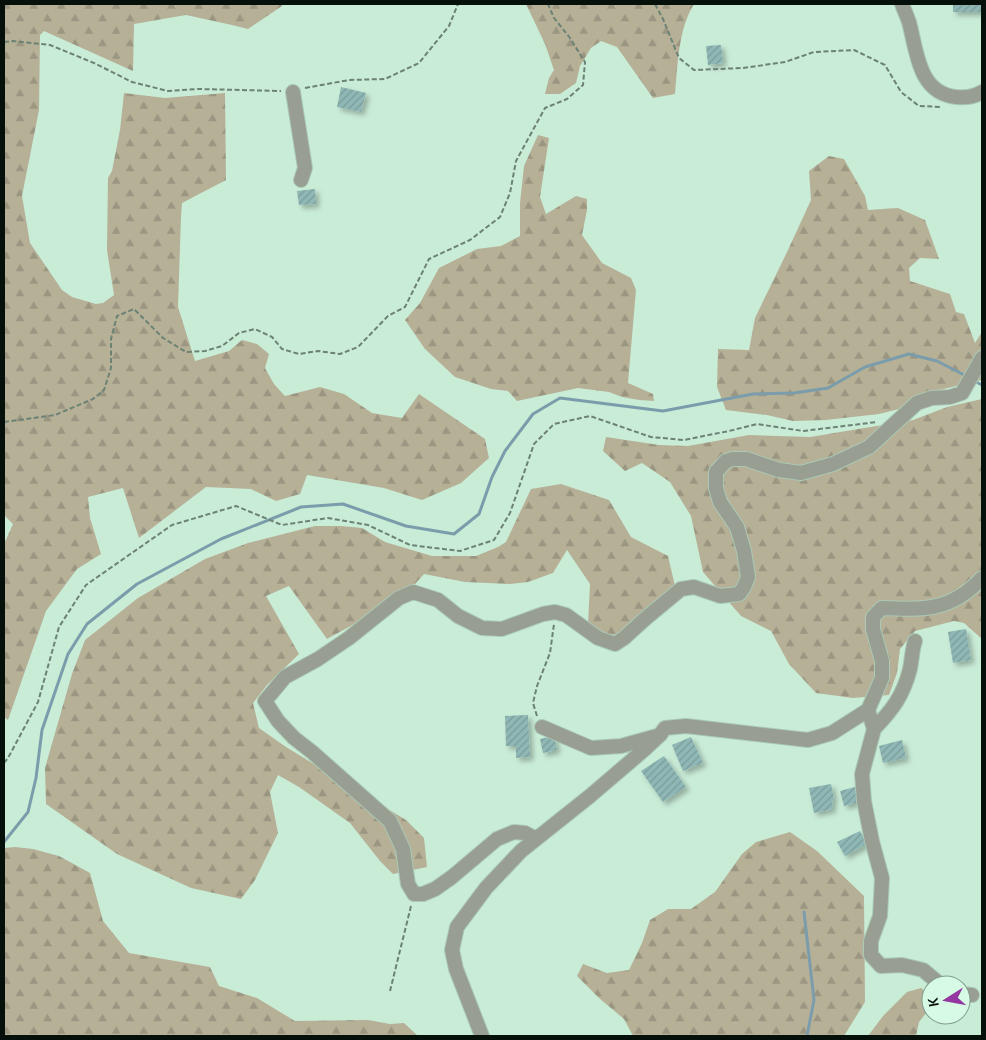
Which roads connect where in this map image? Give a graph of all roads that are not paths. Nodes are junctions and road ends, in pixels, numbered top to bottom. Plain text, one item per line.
1 (902, 4) edge
2 (292, 92) road end
3 (982, 92) edge
4 (301, 180) dead end
5 (982, 358) edge
6 (982, 578) edge
7 (915, 641) dead end
8 (868, 710) junction
9 (542, 727) road end
10 (874, 729) junction
11 (660, 735) junction
12 (536, 839) junction
13 (929, 975) edge
14 (482, 1036) edge

1 - 3 street
2 - 4 street
5 - 12 street
6 - 8 street
7 - 10 street
8 - 10 street
8 - 11 street
9 - 11 street
10 - 13 street
11 - 12 street
12 - 14 street

